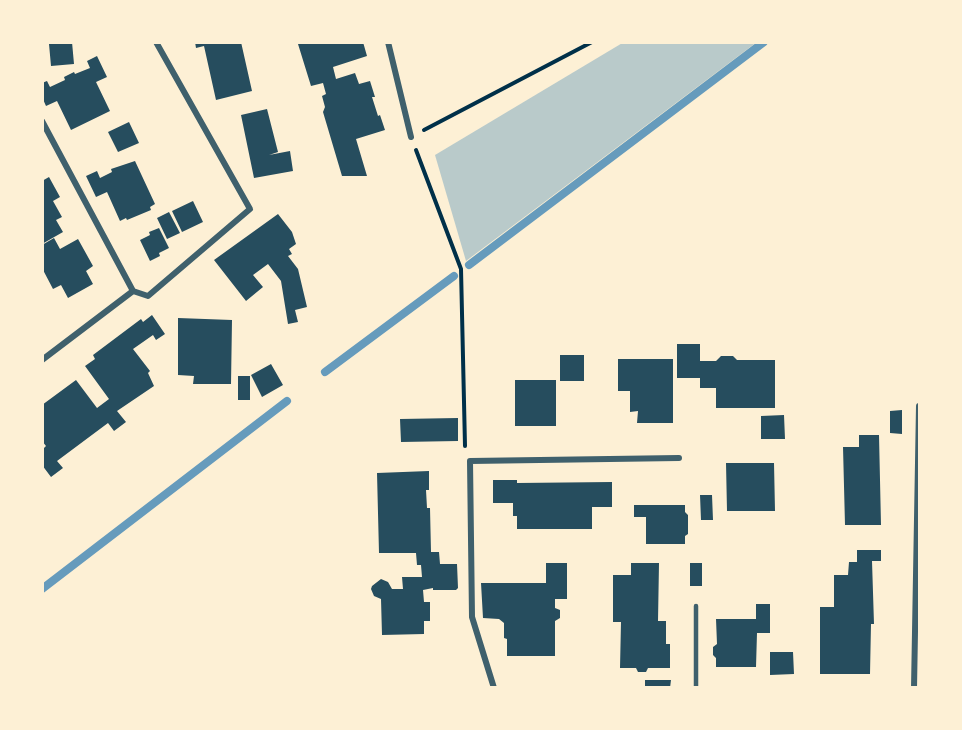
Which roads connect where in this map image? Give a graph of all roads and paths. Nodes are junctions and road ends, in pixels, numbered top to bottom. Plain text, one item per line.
1 (156, 42) edge
2 (388, 42) edge
3 (592, 42) edge
4 (42, 122) edge
5 (411, 137) junction
6 (133, 291) junction
7 (42, 360) edge
8 (919, 406) edge
9 (679, 458) dead end
10 (470, 461) junction
11 (696, 606) dead end
12 (494, 688) edge
13 (696, 688) edge
14 (914, 688) edge

1 - 6 street
2 - 5 street
3 - 5 path
4 - 6 street
5 - 10 path
6 - 7 street
8 - 14 street
9 - 10 street
10 - 12 street
11 - 13 lane

